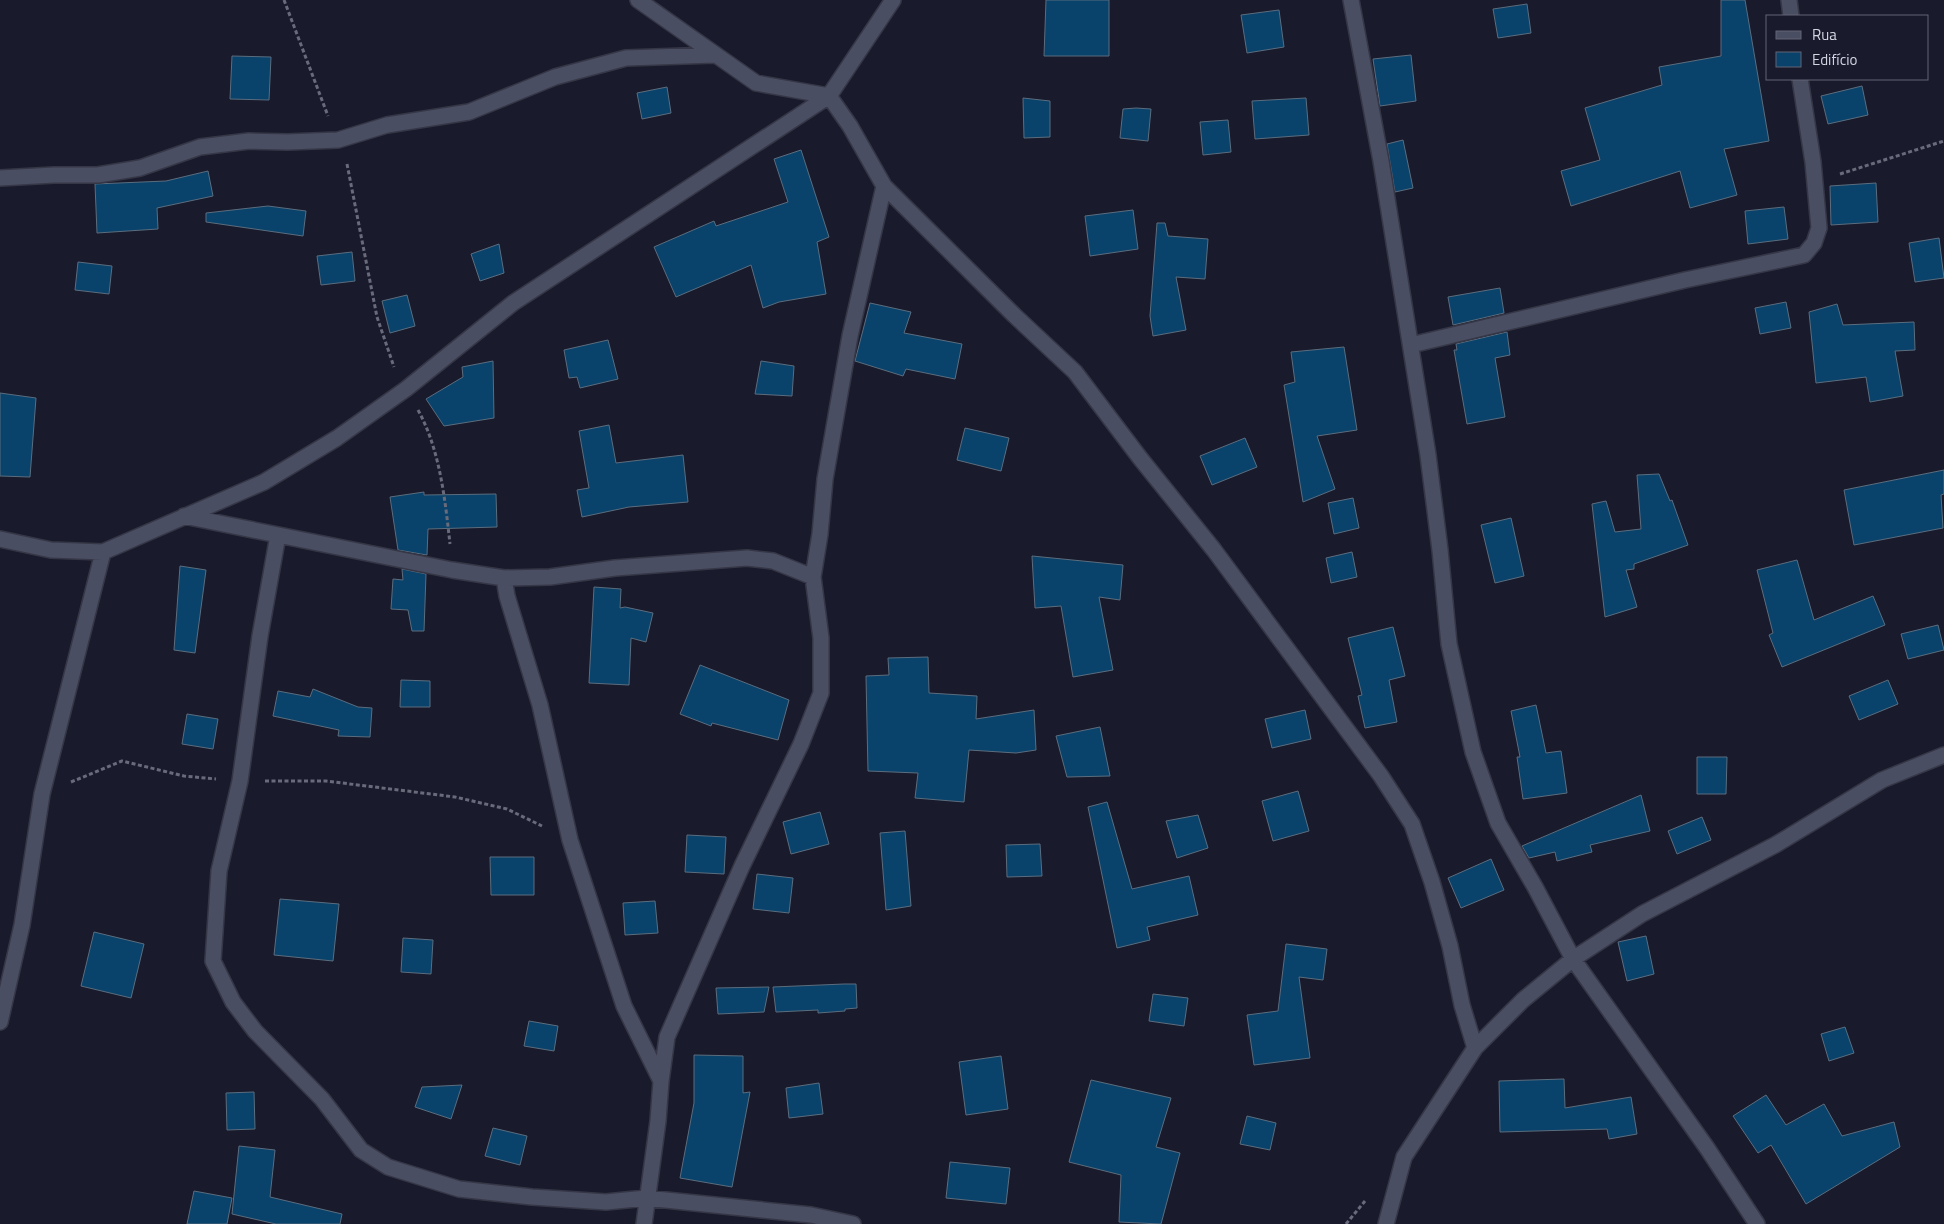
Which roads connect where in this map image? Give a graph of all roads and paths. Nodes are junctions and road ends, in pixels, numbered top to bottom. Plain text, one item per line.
1 (284, 0) edge
2 (638, 0) edge
3 (893, 0) edge
4 (1351, 0) edge
5 (1789, 0) edge
6 (1791, 15) edge
7 (714, 55) junction
8 (1800, 80) edge
9 (828, 96) junction
10 (338, 140) junction
11 (1944, 141) edge
12 (0, 178) edge
13 (1815, 183) junction
14 (884, 186) junction
15 (1411, 345) junction
16 (406, 388) junction
17 (184, 516) junction
18 (278, 535) junction
19 (0, 539) edge
20 (103, 552) junction
21 (452, 570) junction
22 (813, 577) junction
23 (504, 578) junction
24 (1944, 755) edge
25 (240, 781) junction
26 (42, 794) junction
27 (570, 840) junction
28 (1573, 959) junction
29 (0, 1022) edge
30 (1474, 1048) junction
31 (661, 1081) junction
32 (646, 1198) junction
33 (644, 1224) edge
34 (853, 1224) edge
35 (1386, 1224) edge
36 (1757, 1224) edge

1 - 10 path
2 - 7 street
3 - 9 street
4 - 15 street
5 - 6 street
7 - 9 street
7 - 10 street
8 - 13 street
9 - 14 street
9 - 16 street
10 - 12 street
10 - 16 path
11 - 13 path
13 - 15 street
14 - 22 street
14 - 30 street
15 - 28 street
16 - 17 street
16 - 21 path
17 - 18 street
17 - 20 street
18 - 21 street
18 - 25 street
19 - 20 street
20 - 26 street
21 - 23 street
22 - 23 street
22 - 31 street
23 - 27 street
24 - 28 street
25 - 26 path
25 - 27 path
25 - 32 street
26 - 29 street
27 - 31 street
28 - 30 street
28 - 36 street
30 - 35 street
31 - 32 street
32 - 33 street
32 - 34 street

